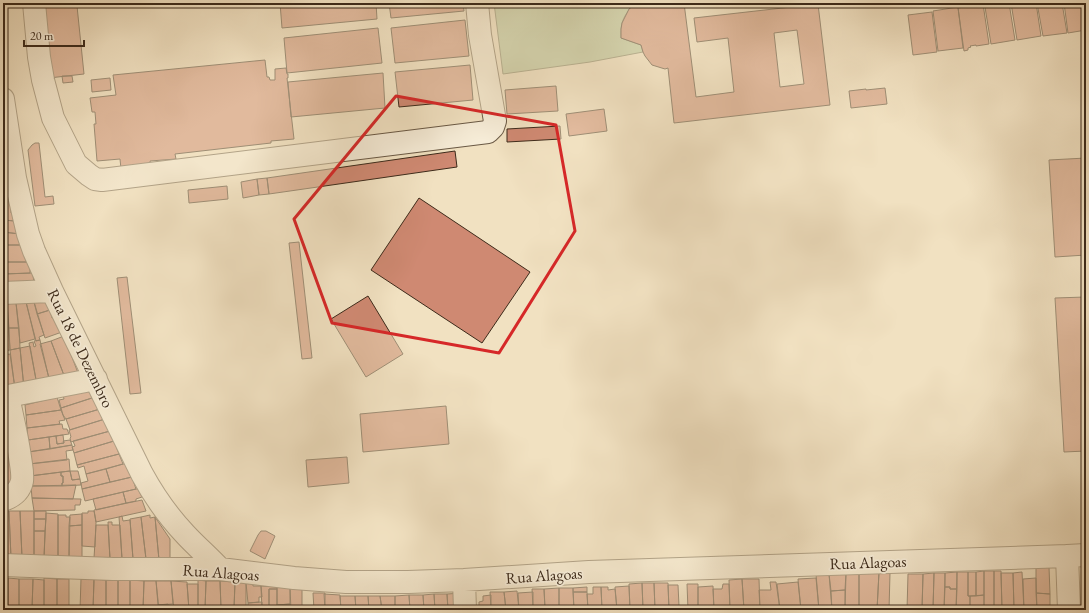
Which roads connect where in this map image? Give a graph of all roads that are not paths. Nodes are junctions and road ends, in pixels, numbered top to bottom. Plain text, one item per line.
1 (34, 3) edge
2 (477, 3) edge
3 (3, 99) edge
4 (9, 177) edge
5 (52, 290) junction
6 (3, 293) edge
7 (96, 379) junction
8 (6, 396) edge
9 (3, 500) edge
10 (1076, 555) edge
11 (3, 565) edge
12 (220, 569) junction
13 (464, 580) junction
14 (465, 610) edge
15 (1069, 610) edge

1 - 2 street
3 - 4 street, Rua 18 de Dezembro
4 - 5 street, Rua 18 de Dezembro
5 - 6 street
5 - 7 street, Rua 18 de Dezembro
7 - 8 street
7 - 12 street, Rua 18 de Dezembro
8 - 9 street
10 - 13 street, Rua Alagoas
10 - 15 street
11 - 12 street, Rua Alagoas
12 - 13 street, Rua Alagoas
13 - 14 street

